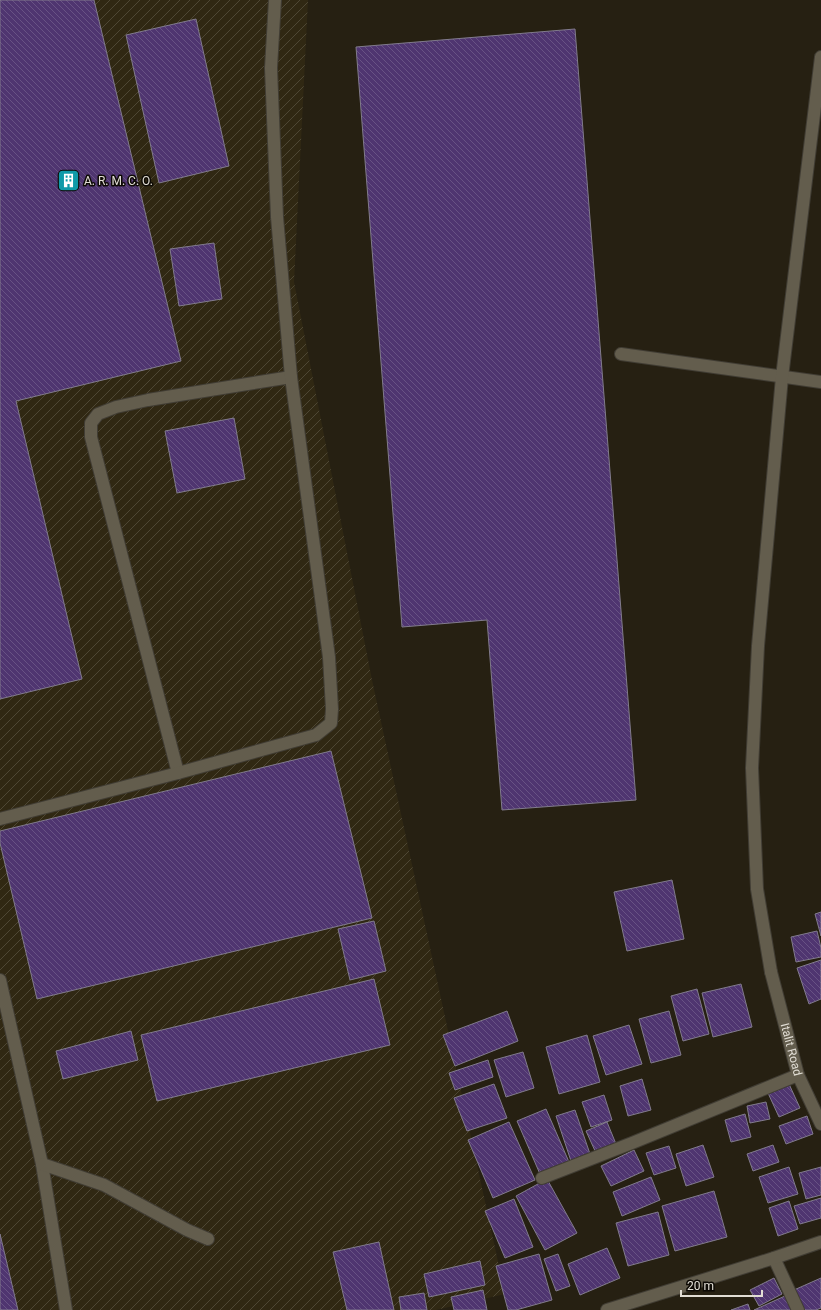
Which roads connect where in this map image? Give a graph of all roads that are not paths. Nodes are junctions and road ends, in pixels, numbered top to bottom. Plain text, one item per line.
1 (275, 0) edge
2 (821, 57) edge
3 (621, 354) dead end
4 (290, 377) junction
5 (782, 377) junction
6 (821, 382) edge
7 (178, 773) junction
8 (0, 818) edge
9 (0, 980) edge
10 (798, 1075) junction
11 (821, 1124) edge
12 (42, 1164) junction
13 (542, 1178) dead end
14 (208, 1239) dead end
15 (821, 1242) edge
16 (774, 1258) junction
17 (66, 1310) edge
18 (607, 1310) edge
19 (798, 1310) edge

1 - 4 street
2 - 5 street, Italit Road
3 - 5 street
4 - 7 street
4 - 7 street
5 - 6 street
5 - 10 street, Italit Road
7 - 8 street
9 - 12 street
10 - 11 street, Italit Road
10 - 13 street
12 - 14 street
12 - 17 street
15 - 16 street
16 - 18 street
16 - 19 street

